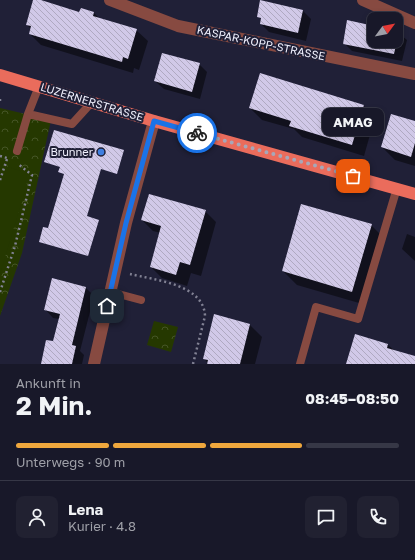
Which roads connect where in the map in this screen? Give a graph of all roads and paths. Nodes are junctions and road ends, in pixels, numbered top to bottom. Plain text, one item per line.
1 (110, 0) edge
2 (363, 0) edge
3 (415, 22) edge
4 (415, 74) edge
5 (0, 75) edge
6 (39, 86) junction
7 (92, 102) junction
8 (28, 114) junction
9 (154, 121) junction
10 (17, 152) dead end
11 (0, 156) edge
12 (8, 158) junction
13 (0, 180) edge
14 (397, 188) junction
15 (415, 194) edge
16 (116, 270) junction
17 (0, 292) edge
18 (111, 292) junction
19 (141, 300) dead end
20 (94, 364) edge
21 (192, 364) edge
22 (300, 364) edge

1 - 4 street, KASPAR-KOPP-STRASSE
2 - 3 street
5 - 6 main road, LUZERNERSTRASSE
6 - 7 main road, LUZERNERSTRASSE
6 - 8 lane
7 - 8 lane
7 - 9 main road, LUZERNERSTRASSE
8 - 10 lane
9 - 14 main road, LUZERNERSTRASSE
9 - 16 street
11 - 12 path
12 - 13 path
12 - 17 path
14 - 15 main road, LUZERNERSTRASSE
14 - 22 lane
16 - 18 street
16 - 21 path
18 - 19 lane
18 - 20 street

